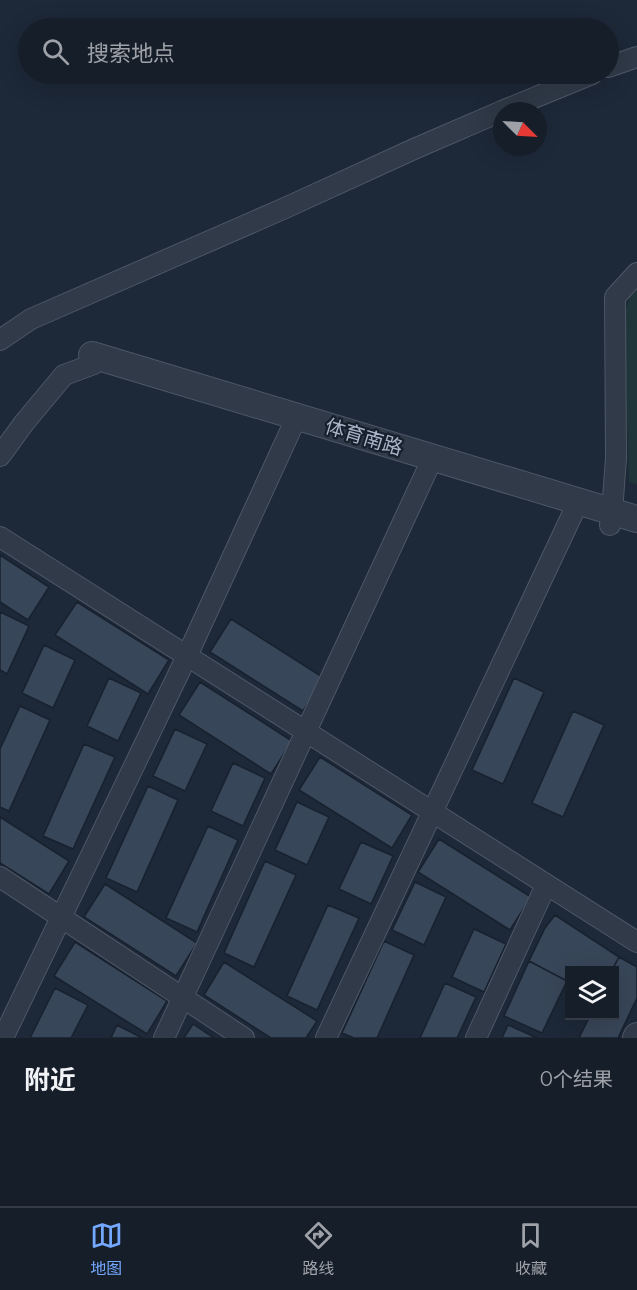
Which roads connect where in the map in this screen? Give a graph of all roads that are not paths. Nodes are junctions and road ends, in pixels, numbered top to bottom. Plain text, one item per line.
1 (637, 57) edge
2 (619, 64) edge
3 (568, 84) edge
4 (524, 102) edge
5 (493, 115) edge
6 (637, 273) edge
7 (0, 339) edge
8 (93, 359) junction
9 (293, 425) junction
10 (0, 446) edge
11 (0, 456) edge
12 (428, 468) junction
13 (573, 513) junction
14 (611, 518) junction
15 (637, 519) edge
16 (637, 534) edge
17 (0, 537) edge
18 (187, 656) junction
19 (306, 731) junction
20 (432, 812) junction
21 (0, 877) edge
22 (546, 885) junction
23 (61, 916) junction
24 (637, 942) edge
25 (183, 997) junction
26 (3, 1038) edge
27 (164, 1038) edge
28 (244, 1038) edge
29 (326, 1038) edge
30 (476, 1038) edge

1 - 2 street
3 - 4 street
5 - 7 street
6 - 14 street
8 - 9 street, 体育南路
8 - 10 street
8 - 11 street
8 - 14 street, 体育南路
9 - 12 street, 体育南路
9 - 18 street
12 - 13 street, 体育南路
12 - 19 street
13 - 14 street, 体育南路
13 - 20 street
14 - 15 street, 体育南路
14 - 16 street, 体育南路
17 - 18 street
18 - 19 street
18 - 23 street
19 - 20 street
19 - 25 street
20 - 22 street
20 - 29 street
21 - 23 street
22 - 24 street
22 - 30 street
23 - 25 street
23 - 26 street
25 - 27 street
25 - 28 street

